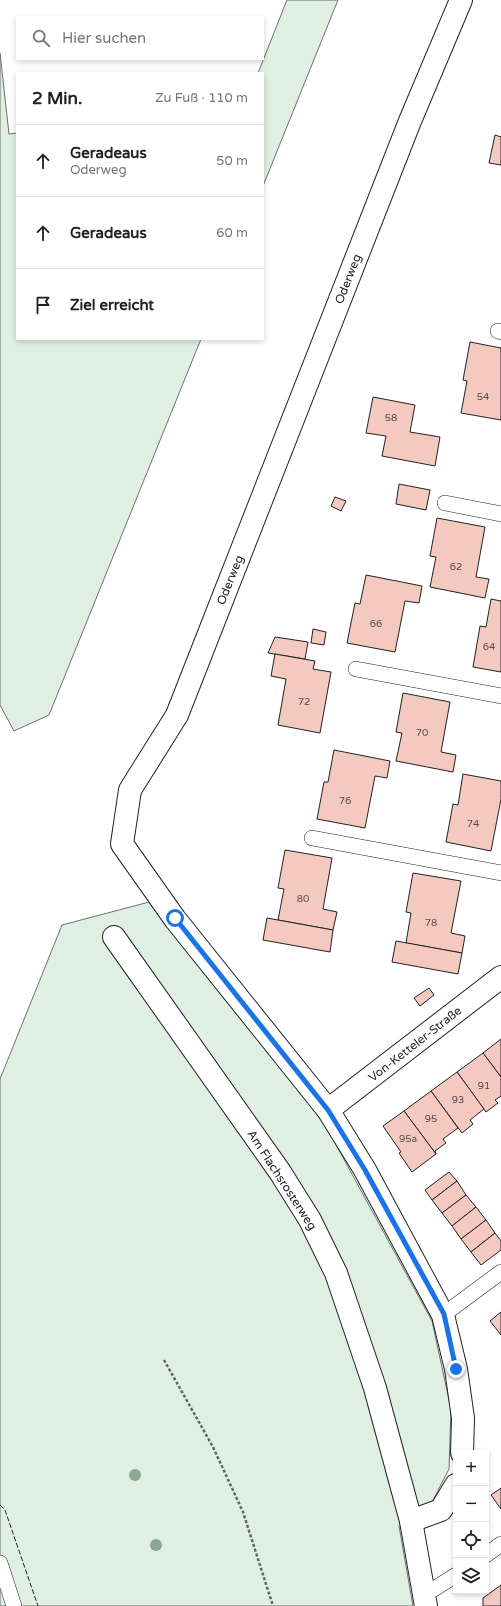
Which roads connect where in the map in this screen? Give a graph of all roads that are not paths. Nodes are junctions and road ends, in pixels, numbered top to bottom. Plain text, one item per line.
1 (461, 0) edge
2 (445, 503) dead end
3 (501, 514) edge
4 (356, 669) dead end
5 (501, 696) edge
6 (312, 838) dead end
7 (501, 873) edge
8 (114, 937) dead end
9 (501, 977) edge
10 (328, 1110) junction
11 (501, 1272) edge
12 (444, 1314) junction
13 (462, 1450) edge
14 (455, 1486) edge
15 (411, 1521) junction
16 (501, 1544) edge
17 (489, 1553) edge
18 (0, 1563) edge
19 (453, 1578) edge
20 (425, 1601) edge
21 (14, 1606) edge

1 - 10 street, Oderweg
2 - 3 lane
4 - 5 lane
6 - 7 lane
8 - 15 street, Am Flachsrosterweg
9 - 10 street, Von-Ketteler-Straße
10 - 12 street
11 - 12 lane
12 - 13 street
14 - 15 street
15 - 20 street, Am Flachsrosterweg
16 - 17 lane
18 - 21 lane
19 - 20 lane

